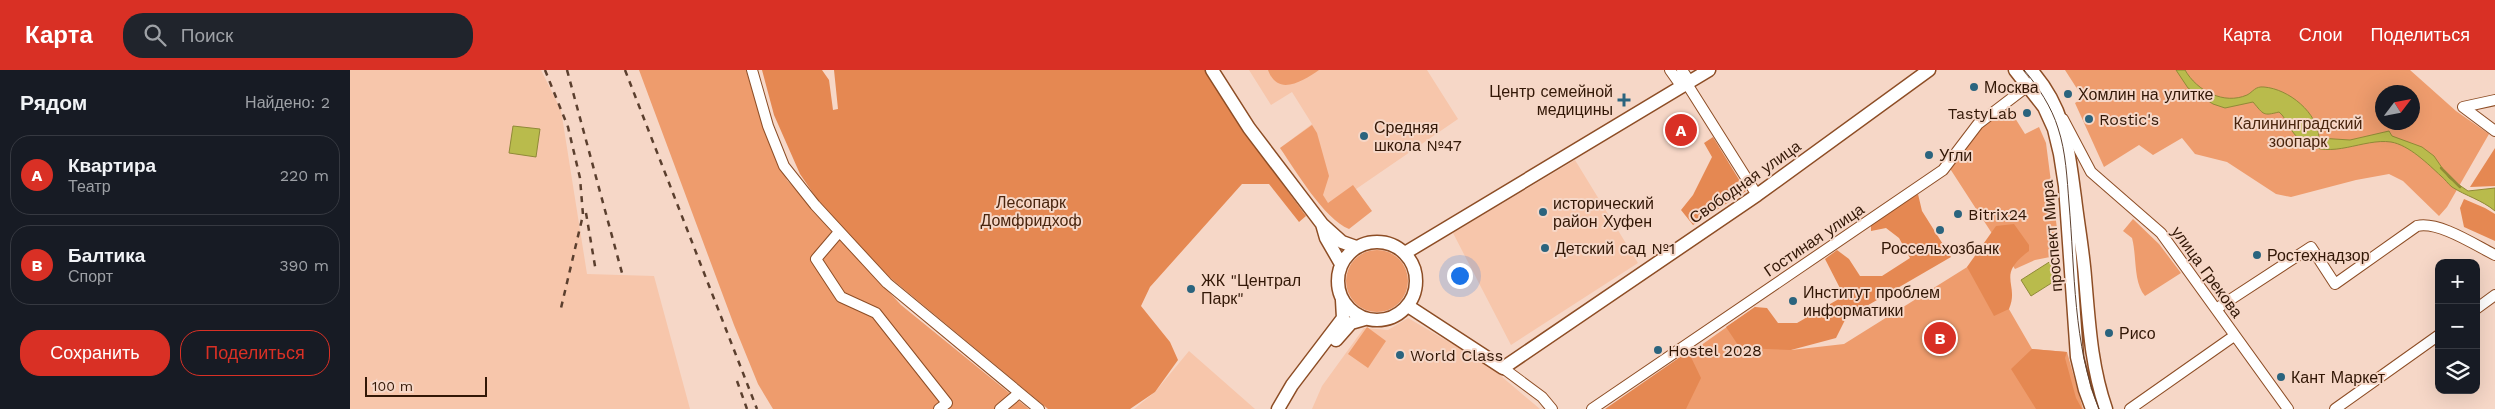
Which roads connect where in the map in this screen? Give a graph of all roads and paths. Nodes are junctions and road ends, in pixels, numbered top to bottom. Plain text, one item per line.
1 (752, 70) edge
2 (1212, 70) edge
3 (1670, 70) edge
4 (1682, 70) edge
5 (1709, 70) edge
6 (1929, 70) edge
7 (2015, 70) edge
8 (2033, 78) edge
9 (1686, 85) junction
10 (2495, 100) edge
11 (2059, 112) junction
12 (2495, 131) edge
13 (1757, 195) junction
14 (1322, 224) junction
15 (840, 232) junction
16 (1356, 247) junction
17 (1405, 253) junction
18 (2495, 255) edge
19 (1341, 264) junction
20 (2495, 295) edge
21 (1342, 300) junction
22 (1408, 306) junction
23 (2480, 306) edge
24 (2216, 308) junction
25 (1365, 319) junction
26 (2234, 336) junction
27 (2435, 338) edge
28 (1503, 368) junction
29 (1019, 393) junction
30 (946, 407) edge
31 (1000, 409) edge
32 (1039, 409) edge
33 (1278, 409) edge
34 (1288, 409) edge
35 (1552, 409) edge
36 (1592, 409) edge
37 (2092, 409) edge
38 (2106, 409) edge
39 (2130, 409) edge
40 (2288, 409) edge
41 (2335, 409) edge

1 - 15 street
2 - 14 main road
3 - 9 street
4 - 9 street
5 - 9 main road
6 - 13 main road, Свободная улица
7 - 8 main road, проспект Мира
8 - 11 main road, проспект Мира
8 - 36 street, Гостиная улица
8 - 37 main road, проспект Мира
9 - 13 street
9 - 17 main road
10 - 12 street
11 - 24 street, улица Грекова
11 - 38 main road, проспект Мира
13 - 28 main road, Свободная улица
14 - 16 main road
14 - 19 main road
15 - 29 street
15 - 30 street
16 - 17 main road
16 - 19 main road
17 - 22 main road
18 - 24 street
19 - 21 main road
20 - 23 street
21 - 25 main road
21 - 33 main road
22 - 25 main road
22 - 28 main road
24 - 26 street, улица Грекова
25 - 34 main road
26 - 39 street
26 - 40 street, улица Грекова
27 - 41 street
28 - 35 street
29 - 31 street
29 - 32 street

